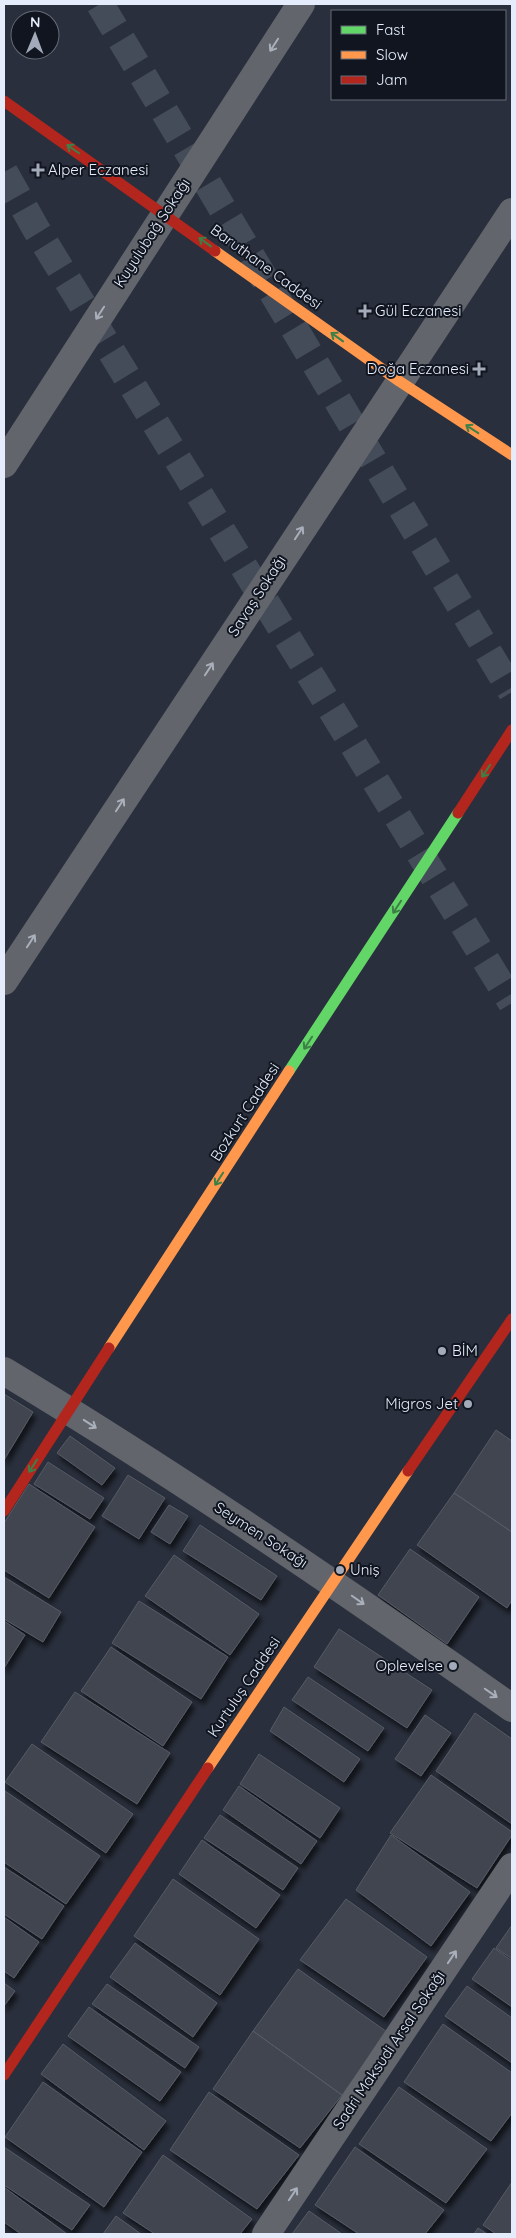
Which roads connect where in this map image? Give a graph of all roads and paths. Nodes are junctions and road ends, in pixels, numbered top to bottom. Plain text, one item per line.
1 (300, 4) edge
2 (4, 100) edge
3 (512, 212) edge
4 (164, 213) junction
5 (399, 381) junction
6 (512, 456) edge
7 (4, 464) edge
8 (512, 730) edge
9 (4, 981) edge
10 (512, 1319) edge
11 (4, 1371) edge
12 (68, 1410) junction
13 (4, 1511) edge
14 (332, 1582) junction
15 (512, 1708) edge
16 (512, 1866) edge
17 (4, 2075) edge
18 (266, 2234) edge

1 -> 4 street, Kuyulubağ Sokağı
4 -> 2 street, Baruthane Caddesi
3 - 5 street, Savaş Sokağı
5 -> 4 street, Baruthane Caddesi
4 -> 7 street, Kuyulubağ Sokağı
6 -> 5 street, Baruthane Caddesi
9 -> 5 street, Savaş Sokağı
8 -> 12 street, Bozkurt Caddesi
10 - 14 street, Kurtuluş Caddesi
11 - 12 street, Seymen Sokağı
12 -> 13 street, Bozkurt Caddesi
12 -> 14 street, Seymen Sokağı
14 -> 15 street, Seymen Sokağı
14 - 17 street, Kurtuluş Caddesi
18 -> 16 street, Sadri Maksudi Arsal Sokağı

